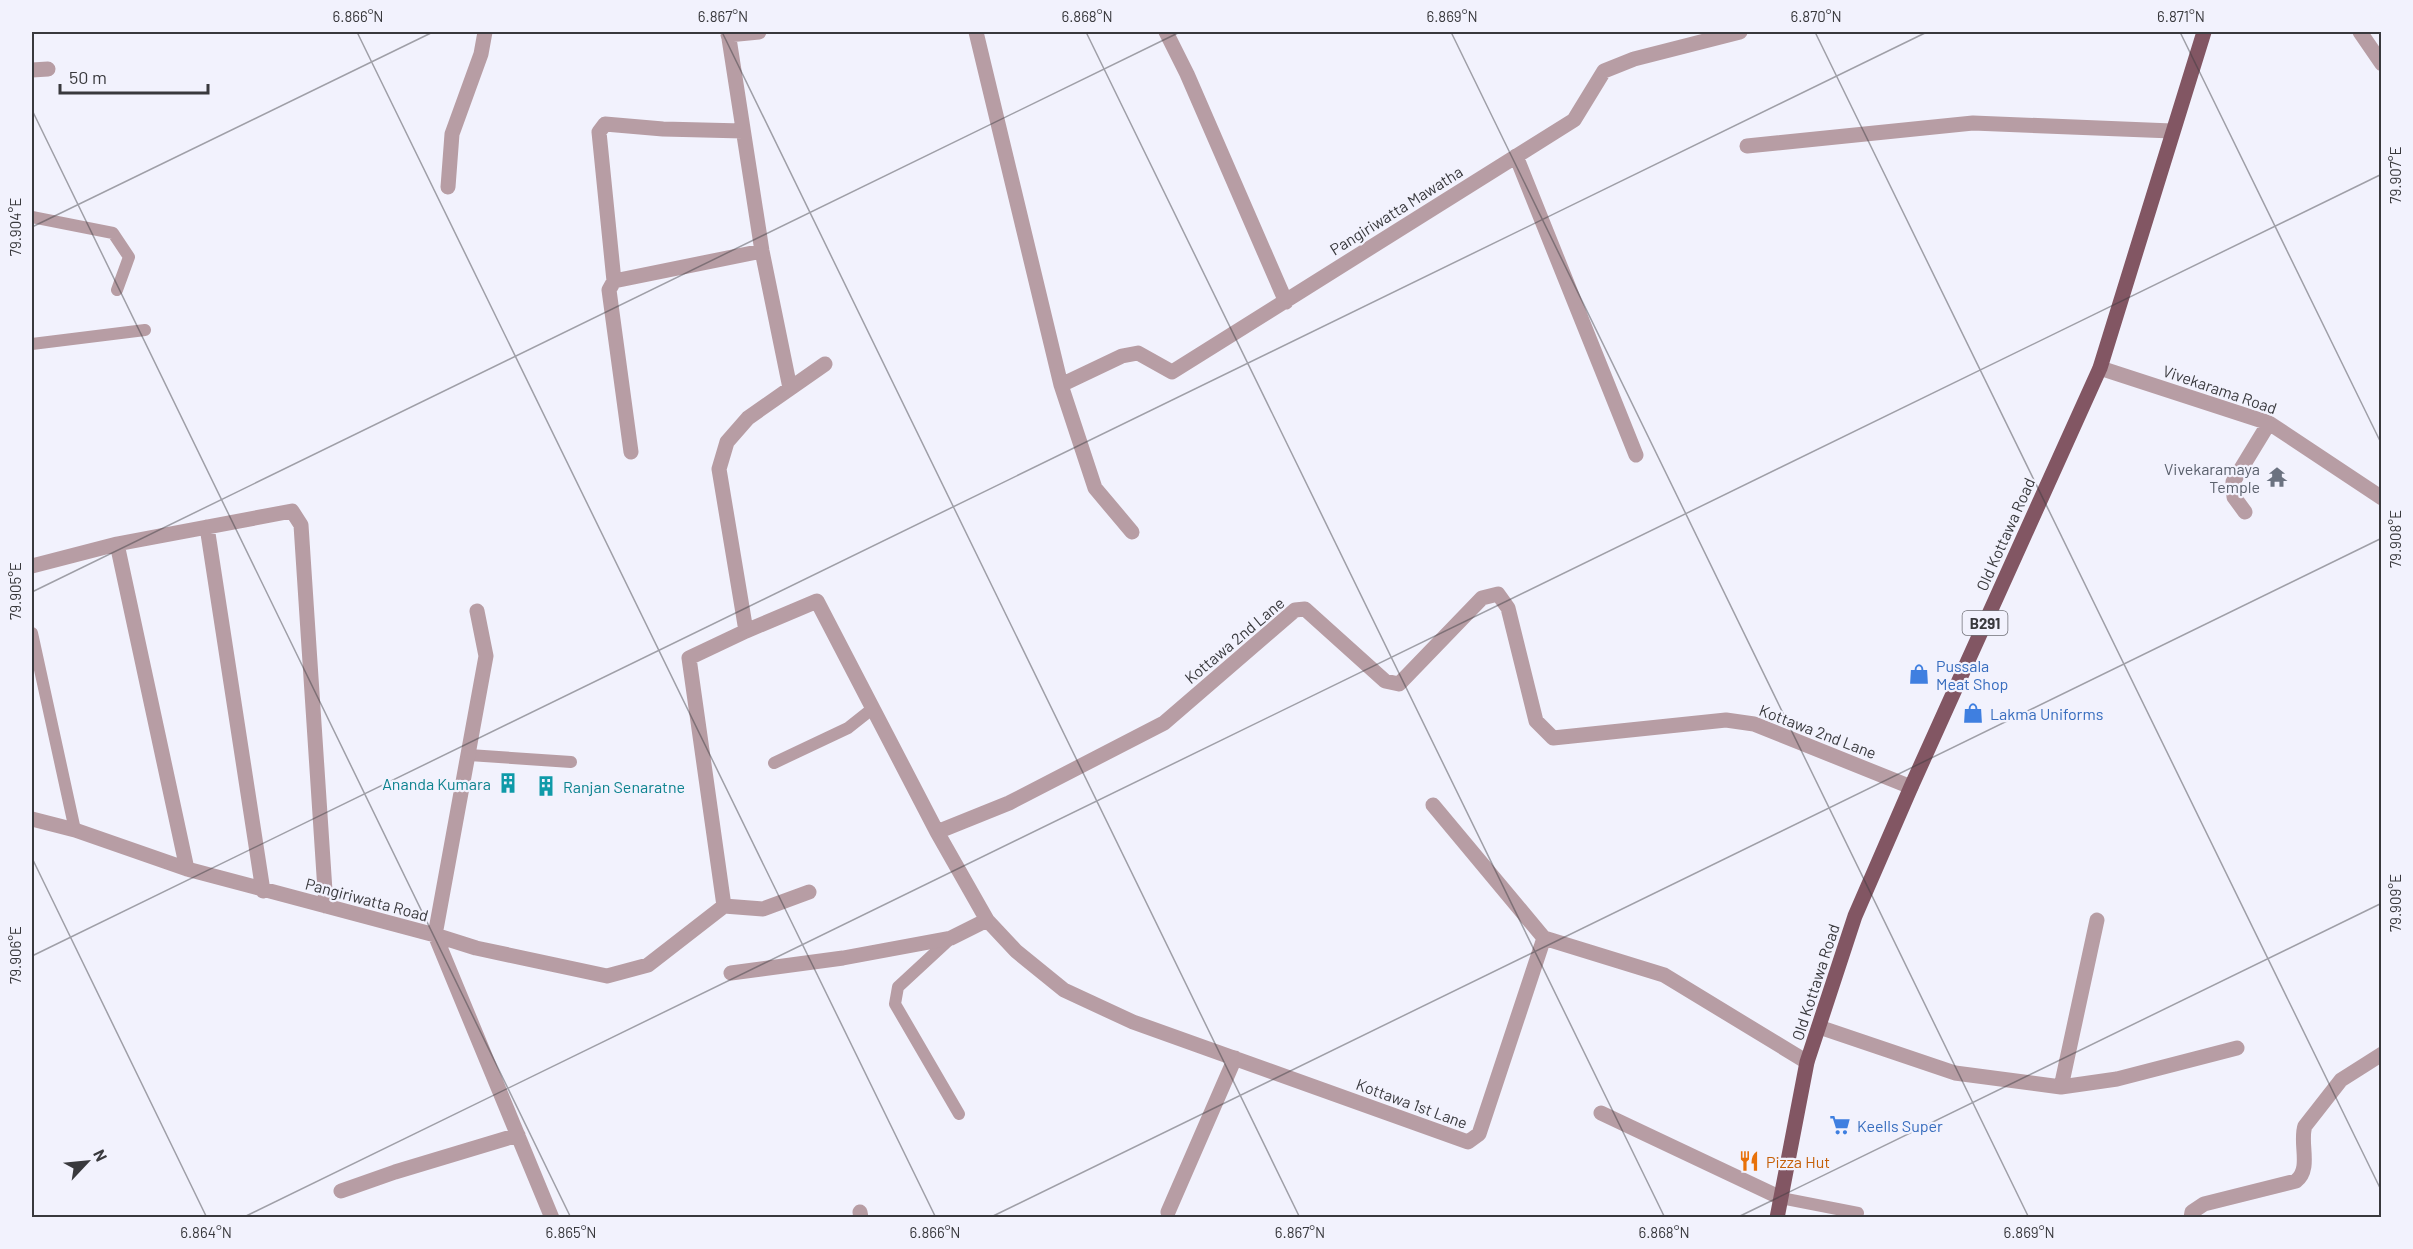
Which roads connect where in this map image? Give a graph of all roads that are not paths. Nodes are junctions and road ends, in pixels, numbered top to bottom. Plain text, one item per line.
1 (485, 32) edge
2 (759, 32) edge
3 (976, 32) edge
4 (1166, 32) edge
5 (1740, 32) edge
6 (2204, 32) edge
7 (2360, 32) edge
8 (728, 33) edge
9 (2382, 64) edge
10 (48, 69) dead end
11 (32, 70) edge
12 (743, 131) junction
13 (2172, 131) junction
14 (1747, 146) dead end
15 (1515, 156) junction
16 (448, 187) dead end
17 (32, 217) edge
18 (762, 251) junction
19 (614, 282) junction
20 (117, 290) dead end
21 (1286, 302) junction
22 (146, 330) dead end
23 (32, 344) edge
24 (825, 364) dead end
25 (2100, 368) junction
26 (1061, 384) junction
27 (790, 388) junction
28 (2270, 423) junction
29 (631, 452) dead end
30 (1636, 455) dead end
31 (2382, 498) edge
32 (2245, 512) dead end
33 (207, 527) junction
34 (1132, 532) dead end
35 (117, 544) junction
36 (32, 566) edge
37 (477, 611) dead end
38 (746, 631) junction
39 (32, 633) edge
40 (872, 708) junction
41 (469, 755) junction
42 (571, 762) dead end
43 (774, 763) dead end
44 (1911, 787) junction
45 (1433, 805) dead end
46 (32, 819) edge
47 (75, 830) junction
48 (938, 832) junction
49 (187, 869) junction
50 (263, 891) junction
51 (809, 892) dead end
52 (326, 906) junction
53 (724, 906) junction
54 (987, 920) junction
55 (2097, 920) dead end
56 (435, 935) junction
57 (951, 938) junction
58 (1544, 938) junction
59 (731, 973) dead end
60 (1819, 1027) junction
61 (2237, 1048) dead end
62 (2382, 1054) edge
63 (1235, 1058) junction
64 (1807, 1062) junction
65 (2061, 1087) junction
66 (1601, 1113) dead end
67 (959, 1114) dead end
68 (518, 1135) junction
69 (341, 1191) dead end
70 (1780, 1198) junction
71 (1168, 1212) dead end
72 (1858, 1213) dead end
73 (552, 1218) edge
74 (1777, 1218) edge
75 (2191, 1218) edge

1 - 16 street
2 - 8 street
3 - 26 street
4 - 21 street
5 - 15 street, Pangiriwatta Mawatha
6 - 13 main road, Old Kottawa Road / B291
7 - 9 street
8 - 12 street
10 - 11 street
12 - 18 street
12 - 19 street
13 - 14 street
13 - 25 main road, Old Kottawa Road / B291
15 - 21 street, Pangiriwatta Mawatha
15 - 30 street
17 - 20 lane
18 - 19 street
18 - 27 street
19 - 29 street
21 - 26 street, Pangiriwatta Mawatha
22 - 23 lane
24 - 27 street
25 - 28 street, Vivekarama Road
25 - 44 main road, Old Kottawa Road / B291
26 - 34 street
27 - 38 street
28 - 31 street, Vivekarama Road
28 - 32 street
33 - 35 street
33 - 50 street
33 - 52 street
35 - 36 street
35 - 49 street
37 - 41 street
38 - 40 street, Kottawa 1st Lane
38 - 53 street
39 - 47 lane
40 - 43 lane
40 - 48 street, Kottawa 1st Lane
41 - 42 lane
41 - 56 street
44 - 48 street, Kottawa 2nd Lane
44 - 60 main road, Old Kottawa Road / B291
45 - 58 street
46 - 47 street, Pangiriwatta Road
47 - 49 street, Pangiriwatta Road
48 - 54 street, Kottawa 1st Lane
49 - 50 street, Pangiriwatta Road
50 - 52 street, Pangiriwatta Road
51 - 53 street
52 - 56 street, Pangiriwatta Road
53 - 56 street
54 - 57 street
54 - 63 street, Kottawa 1st Lane
55 - 65 street
56 - 68 street, Pangiriwatta Road
57 - 59 street
57 - 67 lane
58 - 63 street, Kottawa 1st Lane
58 - 64 street
60 - 64 main road, Old Kottawa Road / B291
60 - 65 street
61 - 65 street
62 - 75 street
63 - 71 street
64 - 70 main road, Old Kottawa Road / B291
66 - 70 street
68 - 69 street
68 - 73 street, Pangiriwatta Road
70 - 72 lane
70 - 74 main road, Old Kottawa Road / B291

